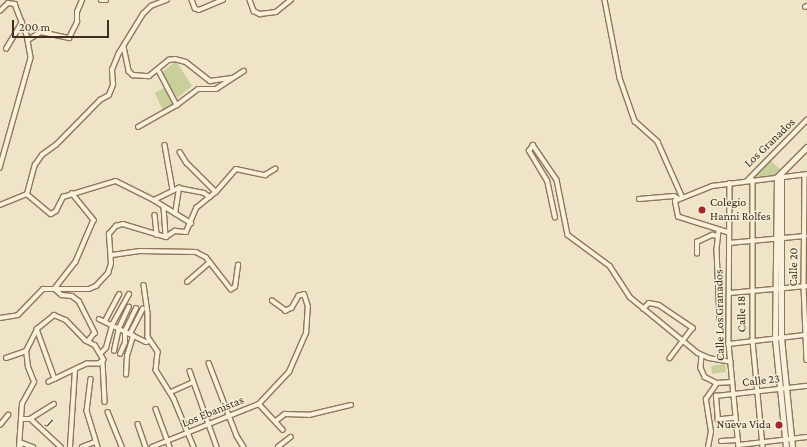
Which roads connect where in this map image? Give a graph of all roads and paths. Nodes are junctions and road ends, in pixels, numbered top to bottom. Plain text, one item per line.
1 (82, 0) edge
2 (100, 0) edge
3 (106, 0) edge
4 (167, 0) edge
5 (192, 0) edge
6 (223, 0) edge
7 (250, 0) edge
8 (292, 0) edge
9 (605, 0) edge
10 (8, 1) edge
11 (0, 12) edge
12 (22, 22) junction
13 (28, 40) junction
14 (124, 47) junction
15 (6, 49) dead end
16 (158, 69) junction
17 (244, 71) dead end
18 (232, 78) junction
19 (177, 105) junction
20 (807, 120) edge
21 (138, 127) dead end
22 (165, 145) dead end
23 (807, 148) edge
24 (180, 152) dead end
25 (0, 168) edge
26 (275, 168) dead end
27 (780, 175) junction
28 (806, 175) edge
29 (747, 180) junction
30 (753, 180) junction
31 (730, 183) junction
32 (180, 188) junction
33 (173, 190) junction
34 (216, 192) junction
35 (72, 193) junction
36 (27, 194) junction
37 (210, 197) junction
38 (680, 197) junction
39 (639, 199) dead end
40 (154, 200) junction
41 (0, 205) edge
42 (164, 207) junction
43 (155, 214) dead end
44 (175, 214) junction
45 (555, 218) dead end
46 (190, 223) junction
47 (719, 231) junction
48 (729, 233) junction
49 (158, 235) junction
50 (718, 236) junction
51 (166, 237) junction
52 (778, 238) junction
53 (806, 238) edge
54 (752, 241) junction
55 (729, 243) junction
56 (697, 254) dead end
57 (112, 255) junction
58 (210, 262) junction
59 (238, 266) dead end
60 (187, 282) dead end
61 (144, 285) dead end
62 (806, 286) edge
63 (55, 289) junction
64 (778, 289) junction
65 (752, 291) junction
66 (730, 293) junction
67 (129, 294) dead end
68 (119, 295) dead end
69 (272, 301) dead end
70 (129, 307) dead end
71 (136, 308) dead end
72 (143, 308) dead end
73 (643, 309) junction
74 (806, 314) edge
75 (0, 318) edge
76 (99, 319) dead end
77 (720, 319) dead end
78 (105, 321) junction
79 (112, 325) junction
80 (119, 328) junction
81 (37, 329) junction
82 (125, 331) junction
83 (132, 335) junction
84 (806, 335) edge
85 (778, 339) junction
86 (150, 341) junction
87 (684, 341) junction
88 (753, 341) junction
89 (88, 342) junction
90 (729, 344) junction
91 (26, 351) junction
92 (114, 351) dead end
93 (101, 353) junction
94 (120, 354) dead end
95 (702, 356) junction
96 (6, 358) dead end
97 (670, 358) dead end
98 (807, 360) edge
99 (104, 362) junction
100 (731, 362) junction
101 (209, 363) dead end
102 (75, 370) junction
103 (190, 371) dead end
104 (126, 375) dead end
105 (56, 379) junction
106 (91, 380) dead end
107 (49, 382) dead end
108 (193, 382) junction
109 (732, 382) junction
110 (717, 383) junction
111 (807, 386) edge
112 (783, 389) junction
113 (758, 391) junction
114 (171, 392) junction
115 (734, 394) junction
116 (105, 402) dead end
117 (54, 404) dead end
118 (259, 404) junction
119 (351, 405) dead end
120 (156, 409) dead end
121 (108, 412) dead end
122 (8, 415) dead end
123 (230, 418) junction
124 (736, 418) junction
125 (23, 419) junction
126 (30, 419) junction
127 (276, 420) junction
128 (138, 424) dead end
129 (0, 425) edge
130 (210, 425) junction
131 (283, 430) dead end
132 (189, 433) junction
133 (291, 437) dead end
134 (807, 437) edge
135 (788, 439) junction
136 (738, 440) junction
137 (168, 441) junction
138 (721, 441) dead end
139 (95, 442) junction
140 (762, 442) junction
141 (738, 446) edge
142 (19, 447) edge
143 (33, 447) edge
144 (61, 447) edge
145 (70, 447) edge
146 (82, 447) edge
147 (98, 447) edge
148 (122, 447) edge
149 (146, 447) edge
150 (152, 447) edge
151 (170, 447) edge
152 (194, 447) edge
153 (217, 447) edge
154 (244, 447) edge
155 (278, 447) edge
156 (708, 447) edge
157 (763, 447) edge
158 (786, 447) edge
159 (792, 447) edge

1 - 13 street
2 - 3 street
4 - 14 street
5 - 6 street
7 - 8 street
9 - 38 street
10 - 11 street
10 - 12 street
12 - 13 street
12 - 15 street
13 - 25 street
14 - 16 street
14 - 36 street
16 - 18 street
16 - 19 street
17 - 18 street
18 - 19 street
19 - 21 street
20 - 29 street, Los Granados
22 - 33 street
23 - 27 street
24 - 34 street
26 - 34 street
27 - 28 street
27 - 30 street
27 - 52 main road
28 - 53 street, Calle 20
29 - 30 street
29 - 31 street
30 - 54 street, Calle 18
31 - 38 street
31 - 48 street, Calle Los Granados
32 - 33 street
32 - 37 street
32 - 44 street
33 - 40 street
34 - 37 street
35 - 36 street
35 - 40 street
35 - 63 street
36 - 41 street
37 - 46 street
38 - 39 street
38 - 47 street
40 - 42 street
42 - 44 street
42 - 51 street
43 - 49 street
44 - 46 street
45 - 73 street
46 - 51 street
47 - 48 street
47 - 50 street
48 - 55 street, Calle Los Granados
49 - 51 street
49 - 57 street
50 - 56 street
50 - 77 street
52 - 53 street
52 - 54 street
52 - 64 main road
53 - 62 street, Calle 20
54 - 55 street
54 - 65 street, Calle 18
55 - 66 street, Calle Los Granados
57 - 58 street
57 - 63 street
58 - 59 street
58 - 60 street
61 - 86 street
62 - 64 street
62 - 74 street, Calle 20
63 - 75 street
63 - 89 street
64 - 65 street
64 - 85 main road
65 - 66 street
65 - 88 street, Calle 18
66 - 90 street, Calle Los Granados
67 - 79 street
68 - 78 street
69 - 118 street, Los Ebanistas
70 - 80 street
71 - 82 street
72 - 83 street
73 - 87 street
73 - 87 street
74 - 84 street, Calle 20
76 - 78 street
78 - 79 street
79 - 80 street
79 - 93 street
80 - 82 street
80 - 92 street
81 - 89 street
81 - 91 street
81 - 105 street
82 - 83 street
82 - 94 street
83 - 86 street
83 - 104 street
84 - 85 street
84 - 98 street, Calle 20
85 - 88 street
85 - 112 main road
86 - 114 street
87 - 95 street
87 - 97 street
88 - 90 street
88 - 113 street, Calle 18
89 - 93 street
90 - 100 street, Calle Los Granados
91 - 96 street
91 - 125 street
93 - 99 street
95 - 100 street
95 - 110 street
99 - 102 street
99 - 116 street
100 - 109 street, Calle Los Granados
101 - 123 street
102 - 105 street
102 - 145 street
103 - 108 street
105 - 107 street
106 - 139 street
108 - 114 street
108 - 130 street
109 - 110 street
109 - 115 street, Calle Los Granados
110 - 156 street
111 - 112 street, Calle 23
112 - 113 street, Calle 23
112 - 135 main road
113 - 115 street, Calle 23
113 - 140 street, Calle 18
114 - 132 street
115 - 124 street, Calle Los Granados
115 - 124 street, Calle 23
117 - 126 street
118 - 123 street, Los Ebanistas
118 - 127 street
119 - 127 street
120 - 137 street
121 - 148 street
122 - 129 street
123 - 130 street, Los Ebanistas
123 - 154 street
124 - 136 street, Calle Los Granados
125 - 126 street, J
125 - 142 street
126 - 144 street, J
127 - 131 street
128 - 149 street
130 - 132 street, Los Ebanistas
130 - 153 street
132 - 137 street, Los Ebanistas
132 - 152 street
133 - 155 street
134 - 135 street
135 - 140 street
135 - 158 main road
135 - 159 main road
136 - 138 street
136 - 141 street, Calle Los Granados
137 - 150 street, Los Ebanistas
137 - 151 street
139 - 146 street
139 - 147 street
140 - 141 street
140 - 157 street, Calle 18
142 - 143 street

